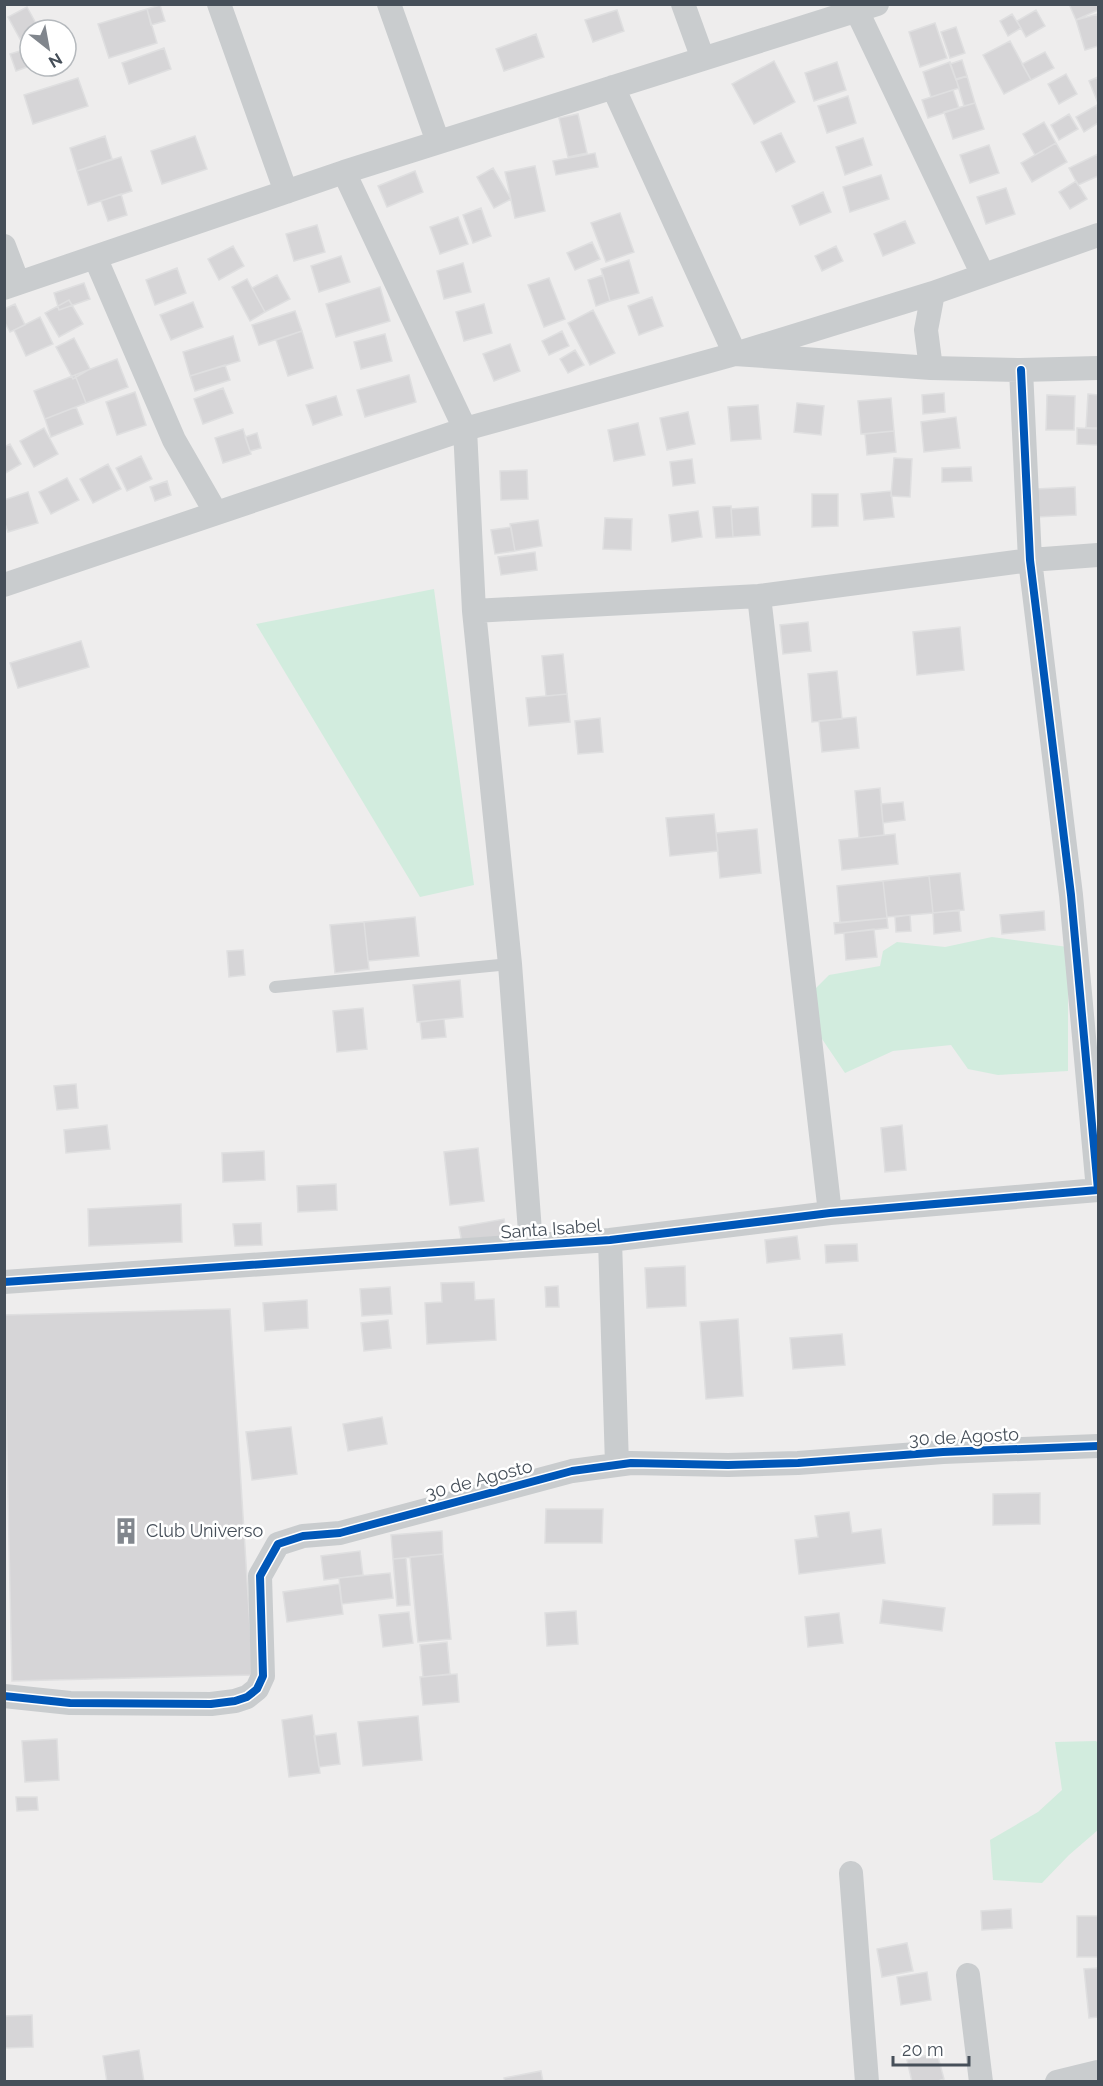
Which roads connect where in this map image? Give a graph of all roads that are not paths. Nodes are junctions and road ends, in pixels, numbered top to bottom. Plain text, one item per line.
1 (219, 4) edge
2 (389, 4) edge
3 (683, 4) edge
4 (867, 8) edge
5 (703, 59) junction
6 (613, 87) junction
7 (438, 142) junction
8 (344, 172) junction
9 (286, 192) junction
10 (1098, 235) edge
11 (4, 246) edge
12 (95, 257) junction
13 (983, 275) junction
14 (11, 286) edge
15 (933, 293) junction
16 (735, 354) junction
17 (931, 368) junction
18 (1098, 368) edge
19 (1021, 370) junction
20 (465, 429) junction
21 (216, 513) junction
22 (1098, 555) edge
23 (1030, 560) junction
24 (4, 585) edge
25 (759, 596) junction
26 (474, 611) junction
27 (510, 964) junction
28 (276, 987) dead end
29 (1098, 1190) edge
30 (830, 1213) junction
31 (610, 1240) junction
32 (531, 1245) junction
33 (4, 1282) edge
34 (1098, 1446) edge
35 (617, 1465) junction
36 (4, 1696) edge
37 (851, 1874) dead end
38 (968, 1976) dead end
39 (1098, 2072) edge
40 (867, 2082) edge
41 (981, 2082) edge
42 (1057, 2082) edge

1 - 9 street
2 - 7 street
3 - 5 street
4 - 5 street
4 - 13 street
5 - 6 street
6 - 7 street
6 - 16 street
7 - 8 street
8 - 9 street
8 - 20 street
9 - 12 street
10 - 13 street
11 - 14 street
12 - 14 street
12 - 21 street
13 - 15 street
15 - 16 street
15 - 17 street
16 - 17 street
16 - 20 street
17 - 19 street
18 - 19 street
19 - 23 street
20 - 21 street
20 - 26 street
21 - 24 street
22 - 23 street
23 - 25 street
23 - 29 street
25 - 26 street
25 - 30 street
26 - 27 street
27 - 28 lane
27 - 32 street
29 - 30 street, Santa Isabel
30 - 31 street, Santa Isabel
31 - 32 street, Santa Isabel
31 - 35 street
32 - 33 street, Santa Isabel
34 - 35 street, 30 de Agosto
35 - 36 street, 30 de Agosto
37 - 40 street
38 - 41 street
39 - 42 street

